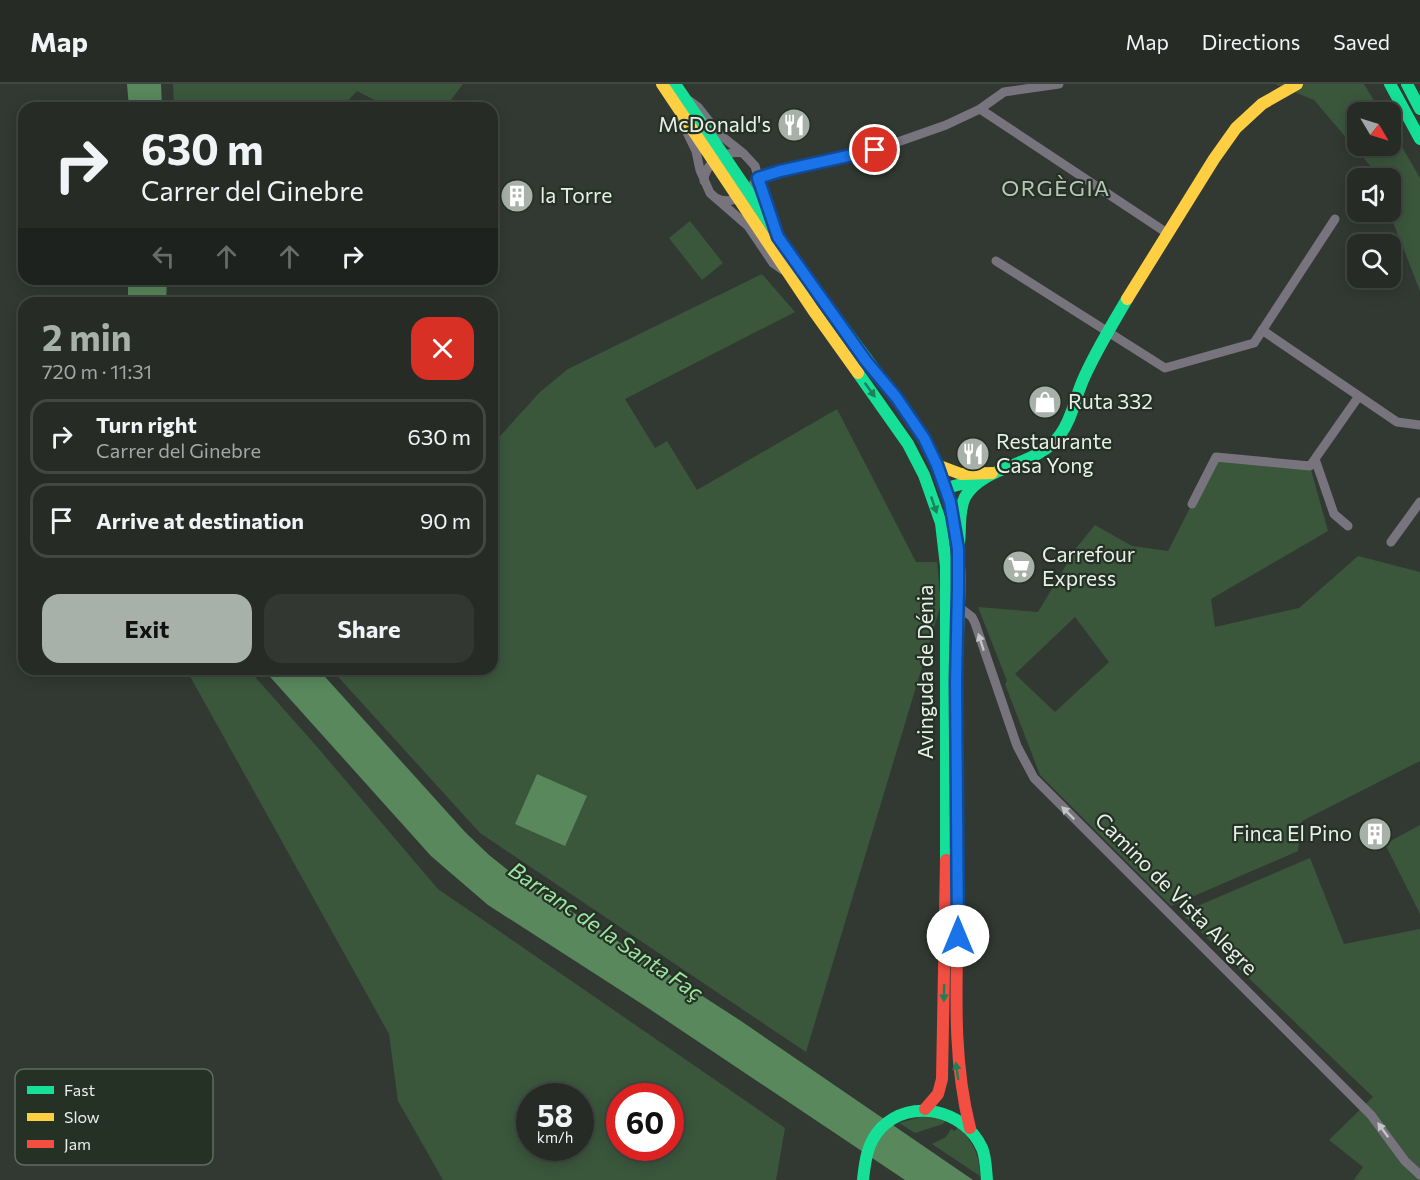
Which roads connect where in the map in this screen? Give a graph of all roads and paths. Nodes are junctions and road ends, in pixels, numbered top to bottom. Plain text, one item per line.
1 (1059, 84) edge
2 (1297, 84) edge
3 (1390, 84) edge
4 (1407, 84) edge
5 (671, 86) edge
6 (678, 108) junction
7 (1420, 108) edge
8 (980, 109) junction
9 (1420, 139) edge
10 (743, 153) junction
11 (719, 159) junction
12 (758, 178) junction
13 (704, 181) junction
14 (743, 195) junction
15 (715, 198) junction
16 (1335, 219) dead end
17 (1167, 233) junction
18 (778, 237) junction
19 (996, 261) dead end
20 (788, 273) junction
21 (1263, 330) junction
22 (1108, 332) junction
23 (1359, 396) junction
24 (889, 416) junction
25 (1420, 425) edge
26 (1315, 459) junction
27 (937, 465) junction
28 (1000, 472) junction
29 (987, 478) junction
30 (946, 488) junction
31 (1420, 502) edge
32 (1191, 504) dead end
33 (1348, 526) dead end
34 (1391, 542) dead end
35 (958, 549) junction
36 (959, 607) junction
37 (925, 1109) junction
38 (970, 1128) junction
39 (1420, 1175) edge
40 (863, 1180) edge
41 (987, 1180) edge

1 - 8 street
2 - 17 main road
3 - 9 main road
4 - 7 main road
5 - 6 main road, Avinguda de Dénia
5 - 10 street, Avinguda de Dénia
5 - 11 main road, Avinguda de Dénia
6 - 11 main road, Avinguda de Dénia
6 - 13 street, Avinguda de Dénia
8 - 12 street
8 - 17 street
10 - 11 street
10 - 12 street, Avinguda de Dénia
11 - 13 street
11 - 14 main road, Avinguda de Dénia
12 - 14 street
12 - 18 street, Avinguda de Dénia
13 - 15 street, Avinguda de Dénia
14 - 15 street
14 - 18 main road, Avinguda de Dénia
14 - 20 main road, Avinguda de Dénia
15 - 20 street, Avinguda de Dénia
16 - 21 street
17 - 22 main road
18 - 27 main road, Avinguda de Dénia
19 - 22 street
20 -> 24 main road, Avinguda de Dénia
21 - 22 street
21 - 23 street
22 - 28 main road
23 - 25 street
23 - 26 street
24 - 30 main road
24 -> 37 main road, Avinguda de Dénia
26 - 32 street
26 - 33 street
27 - 28 main road
27 - 30 main road, Avinguda de Dénia
28 - 29 main road
29 - 30 main road
29 - 35 main road
30 - 35 main road, Avinguda de Dénia
31 - 34 street
35 - 36 main road, Avinguda de Dénia
38 -> 36 main road, Avinguda de Dénia
39 -> 36 street, Camino de Vista Alegre
37 - 38 main road
37 - 40 main road
38 - 41 main road, Avinguda de Dénia

